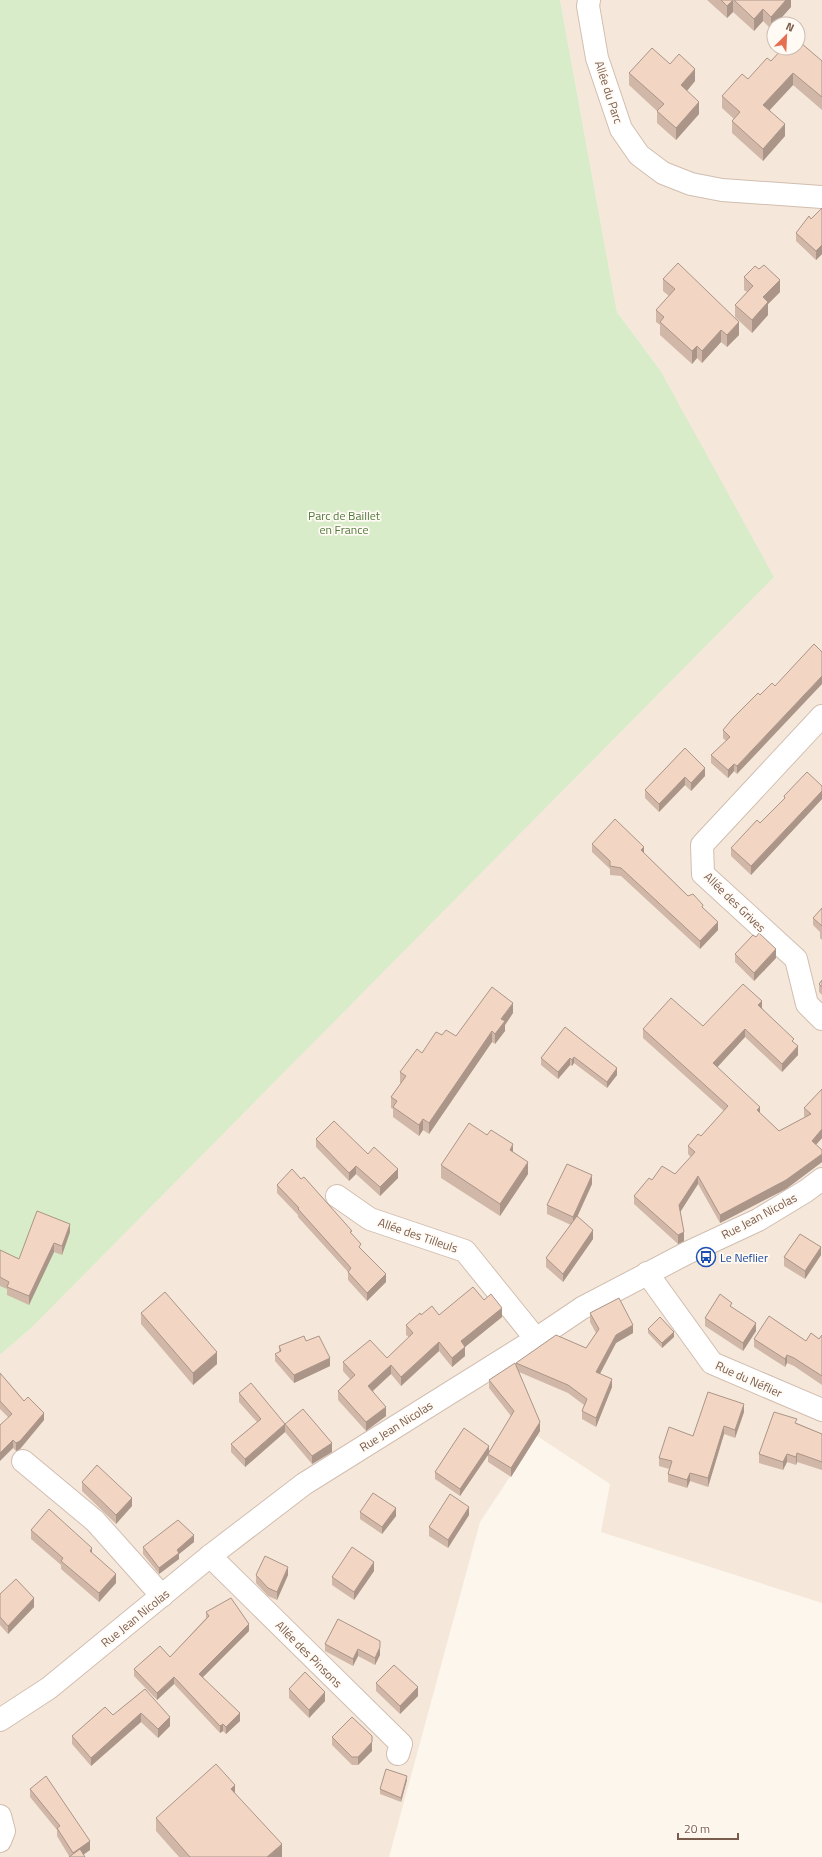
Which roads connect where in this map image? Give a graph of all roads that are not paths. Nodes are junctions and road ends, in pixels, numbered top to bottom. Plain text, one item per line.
1 (589, 0) edge
2 (822, 197) edge
3 (822, 716) edge
4 (822, 1019) edge
5 (822, 1178) edge
6 (337, 1196) dead end
7 (647, 1273) junction
8 (536, 1338) junction
9 (822, 1410) edge
10 (24, 1461) dead end
11 (210, 1556) junction
12 (162, 1596) junction
13 (0, 1720) edge
14 (398, 1754) dead end
15 (0, 1816) edge
16 (0, 1841) edge
17 (0, 1846) edge
18 (6, 1857) edge

1 - 2 street, Allée du Parc
3 - 4 street, Allée des Grives
5 - 7 street, Rue Jean Nicolas
6 - 8 street, Allée des Tilleuls
7 - 8 street, Rue Jean Nicolas
7 - 9 street, Rue du Néflier
8 - 11 street, Rue Jean Nicolas
10 - 12 street
11 - 12 street, Rue Jean Nicolas
11 - 14 street, Allée des Pinsons
12 - 13 street, Rue Jean Nicolas
15 - 16 street
17 - 18 street

